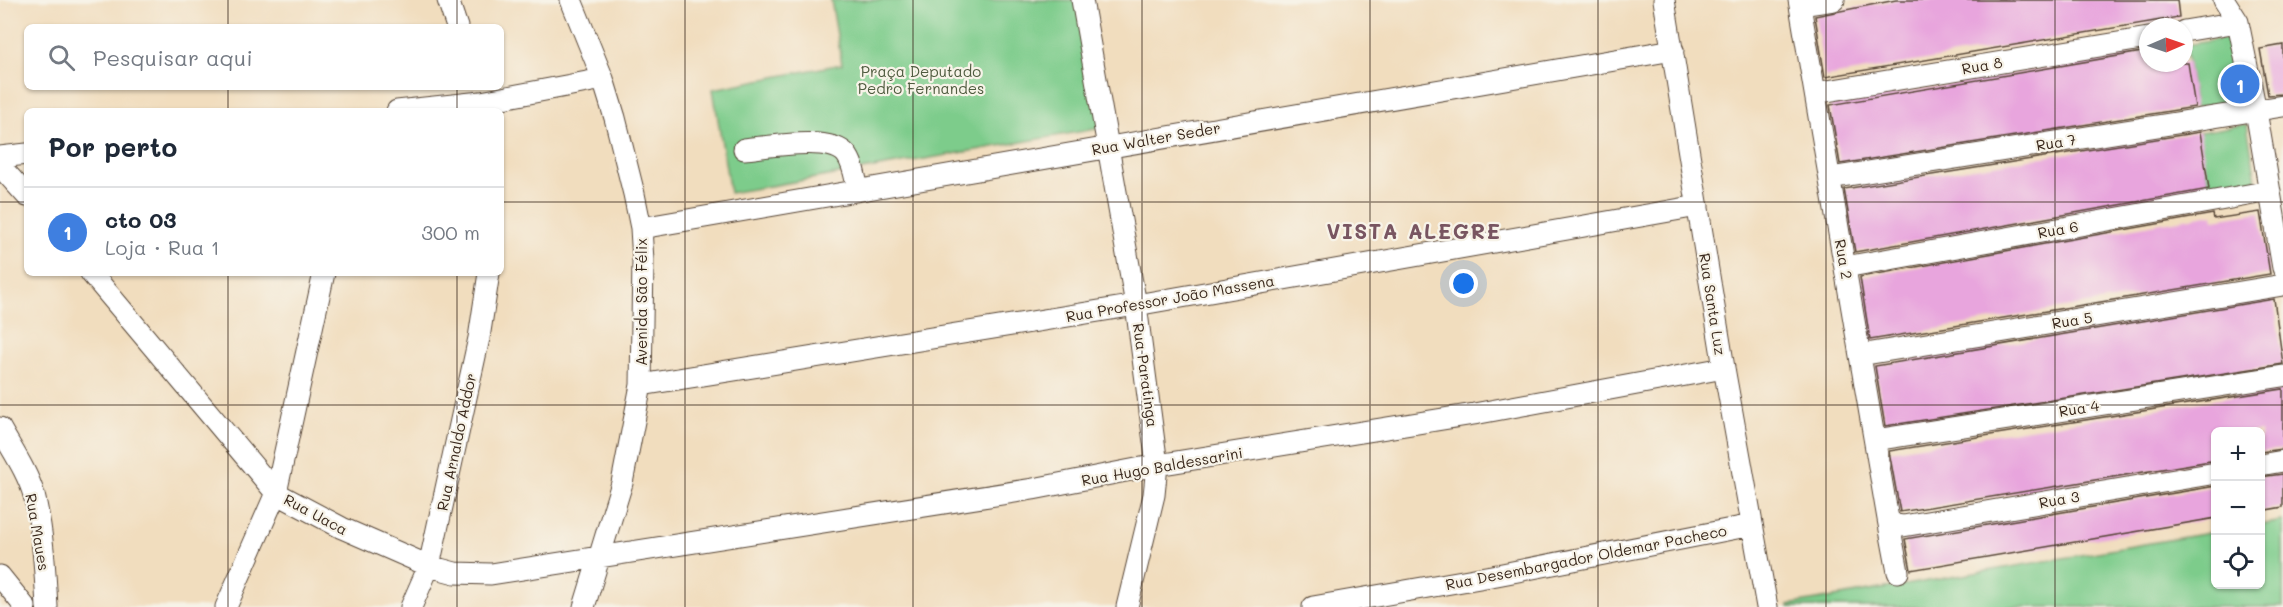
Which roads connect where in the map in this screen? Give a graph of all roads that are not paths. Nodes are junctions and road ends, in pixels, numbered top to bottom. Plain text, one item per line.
1 (448, 0) edge
2 (571, 0) edge
3 (1082, 0) edge
4 (1664, 0) edge
5 (1834, 0) edge
6 (2224, 0) edge
7 (1800, 3) edge
8 (2238, 22) junction
9 (456, 24) edge
10 (2193, 30) edge
11 (2139, 39) edge
12 (1672, 50) junction
13 (603, 79) junction
14 (1815, 93) junction
15 (480, 100) edge
16 (2283, 106) edge
17 (420, 108) edge
18 (2256, 111) junction
19 (1109, 146) junction
20 (744, 149) dead end
21 (24, 154) edge
22 (0, 157) edge
23 (0, 166) edge
24 (1830, 178) junction
25 (858, 190) junction
26 (2270, 191) junction
27 (24, 193) edge
28 (1698, 206) junction
29 (641, 228) junction
30 (1845, 267) junction
31 (2283, 268) edge
32 (94, 276) edge
33 (323, 276) edge
34 (488, 276) edge
35 (2283, 285) edge
36 (1136, 305) junction
37 (1860, 355) junction
38 (1724, 368) junction
39 (2283, 376) edge
40 (641, 385) junction
41 (0, 428) edge
42 (1875, 440) junction
43 (2283, 461) edge
44 (2265, 464) edge
45 (1157, 465) junction
46 (2211, 474) edge
47 (276, 493) junction
48 (1896, 522) junction
49 (1752, 525) junction
50 (599, 557) junction
51 (429, 566) junction
52 (1898, 572) dead end
53 (0, 576) edge
54 (25, 607) edge
55 (47, 607) edge
56 (226, 607) edge
57 (411, 607) edge
58 (584, 607) edge
59 (1127, 607) edge
60 (1313, 607) edge
61 (1767, 607) edge

1 - 9 street
2 - 13 street, Avenida São Félix
3 - 19 street, Rua Paratinga
4 - 12 street, Rua Santa Luz
5 - 7 street
6 - 8 street
7 - 14 street, Rua 2
8 - 10 street
8 - 18 street
11 - 14 street, Rua 8
12 - 19 street, Rua Walter Seder
12 - 28 street, Rua Santa Luz
13 - 15 street
13 - 29 street, Avenida São Félix
14 - 24 street, Rua 2
15 - 17 street
16 - 18 street, Rua 7
18 - 24 street, Rua 7
18 - 26 street
19 - 25 street, Rua Walter Seder
19 - 36 street, Rua Paratinga
20 - 25 street
21 - 22 street
23 - 27 street
24 - 30 street, Rua 2
25 - 29 street, Rua Walter Seder
26 - 30 street, Rua 6
26 - 31 street
28 - 36 street, Rua Professor João Massena
28 - 38 street, Rua Santa Luz
29 - 40 street, Avenida São Félix
30 - 37 street, Rua 2
32 - 47 street, Rua Uaca
33 - 47 street
34 - 51 street, Rua Arnaldo Addor
35 - 37 street, Rua 5
36 - 40 street, Rua Professor João Massena
36 - 45 street, Rua Paratinga
37 - 42 street, Rua 2
38 - 45 street, Rua Hugo Baldessarini
38 - 49 street, Rua Santa Luz
39 - 42 street, Rua 4
40 - 50 street, Avenida São Félix
41 - 55 street, Rua Maues
42 - 48 street, Rua 2
43 - 44 street
45 - 50 street, Rua Hugo Baldessarini
45 - 59 street, Rua Paratinga
46 - 48 street, Rua 3
47 - 51 street, Rua Uaca
47 - 56 street
48 - 52 street, Rua 2
49 - 60 street, Rua Desembargador Oldemar Pacheco
49 - 61 street, Rua Santa Luz
50 - 51 street, Rua Uaca
50 - 58 street, Avenida São Félix
51 - 57 street, Rua Arnaldo Addor
53 - 54 street

